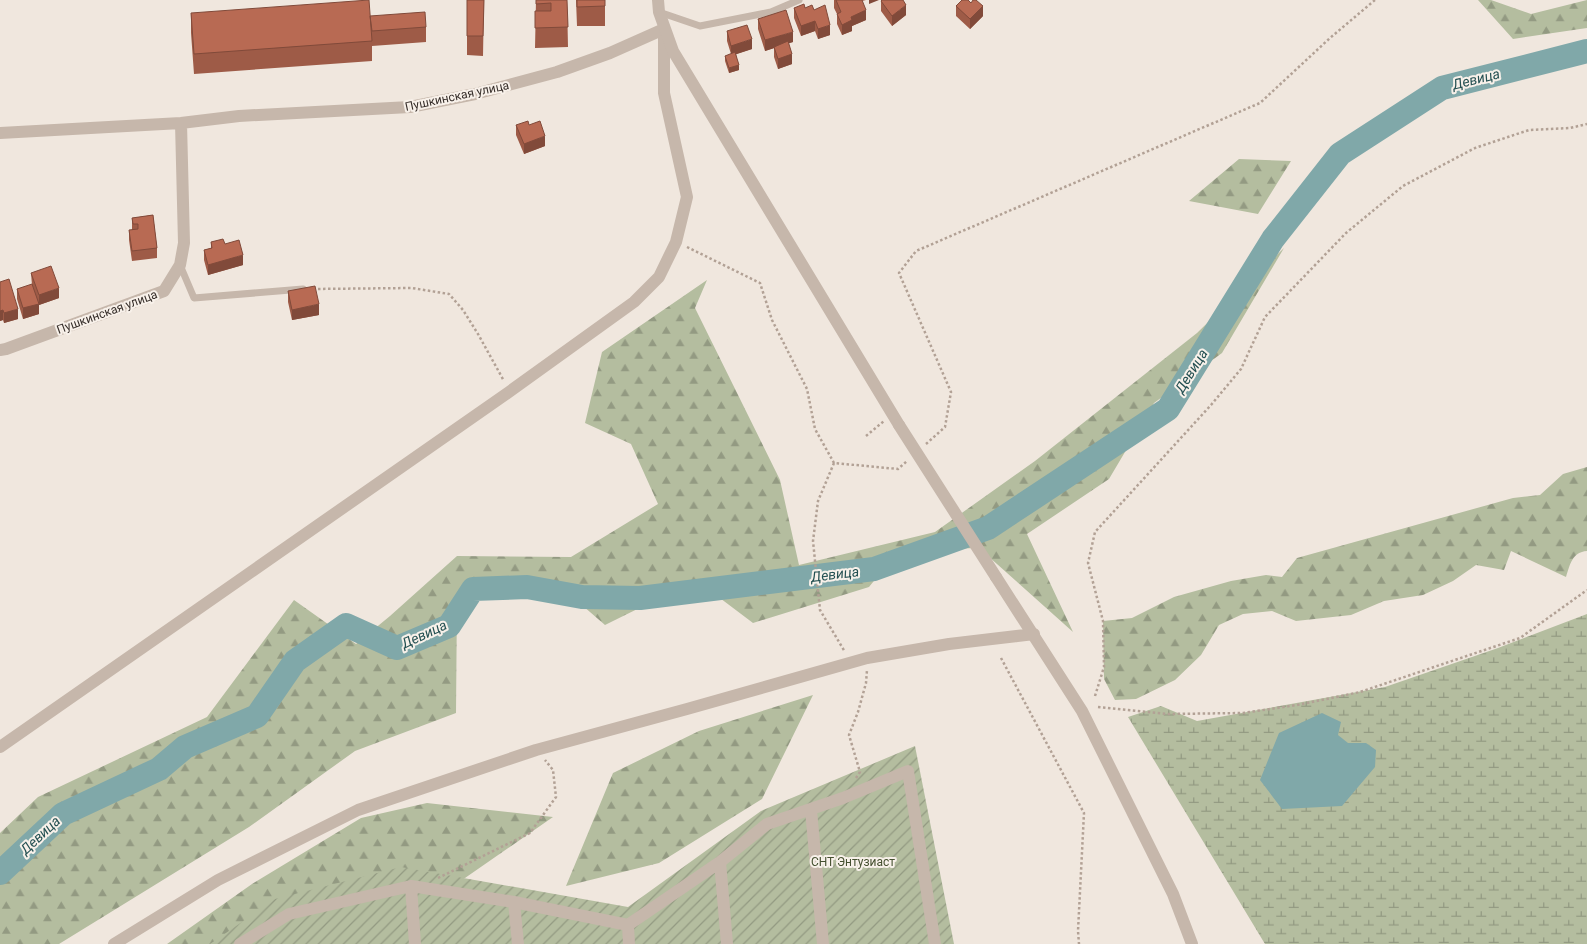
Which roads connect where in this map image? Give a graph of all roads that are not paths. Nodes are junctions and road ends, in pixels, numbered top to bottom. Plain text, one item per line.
1 (799, 0) edge
2 (658, 6) edge
3 (664, 29) junction
4 (181, 123) junction
5 (0, 133) edge
6 (180, 266) junction
7 (303, 289) edge
8 (2, 351) edge
9 (1034, 634) junction
10 (0, 747) edge
11 (810, 810) junction
12 (720, 862) junction
13 (411, 886) junction
14 (514, 902) junction
15 (628, 925) junction
16 (114, 944) edge
17 (240, 944) edge
18 (415, 944) edge
19 (518, 944) edge
20 (629, 944) edge
21 (727, 944) edge
22 (822, 944) edge
23 (935, 944) edge
24 (1192, 944) edge

1 - 2 lane
2 - 3 street
3 - 4 street, Пушкинская улица
3 - 9 street, bridge
3 - 10 street
4 - 5 street, Пушкинская улица
4 - 6 street, Пушкинская улица
6 - 7 lane
6 - 8 street, Пушкинская улица
9 - 16 street
9 - 24 street
11 - 12 street
11 - 22 street
11 - 23 street
12 - 15 street
12 - 21 street
13 - 14 street
13 - 17 street
13 - 18 street
14 - 15 street
14 - 19 street
15 - 20 street

